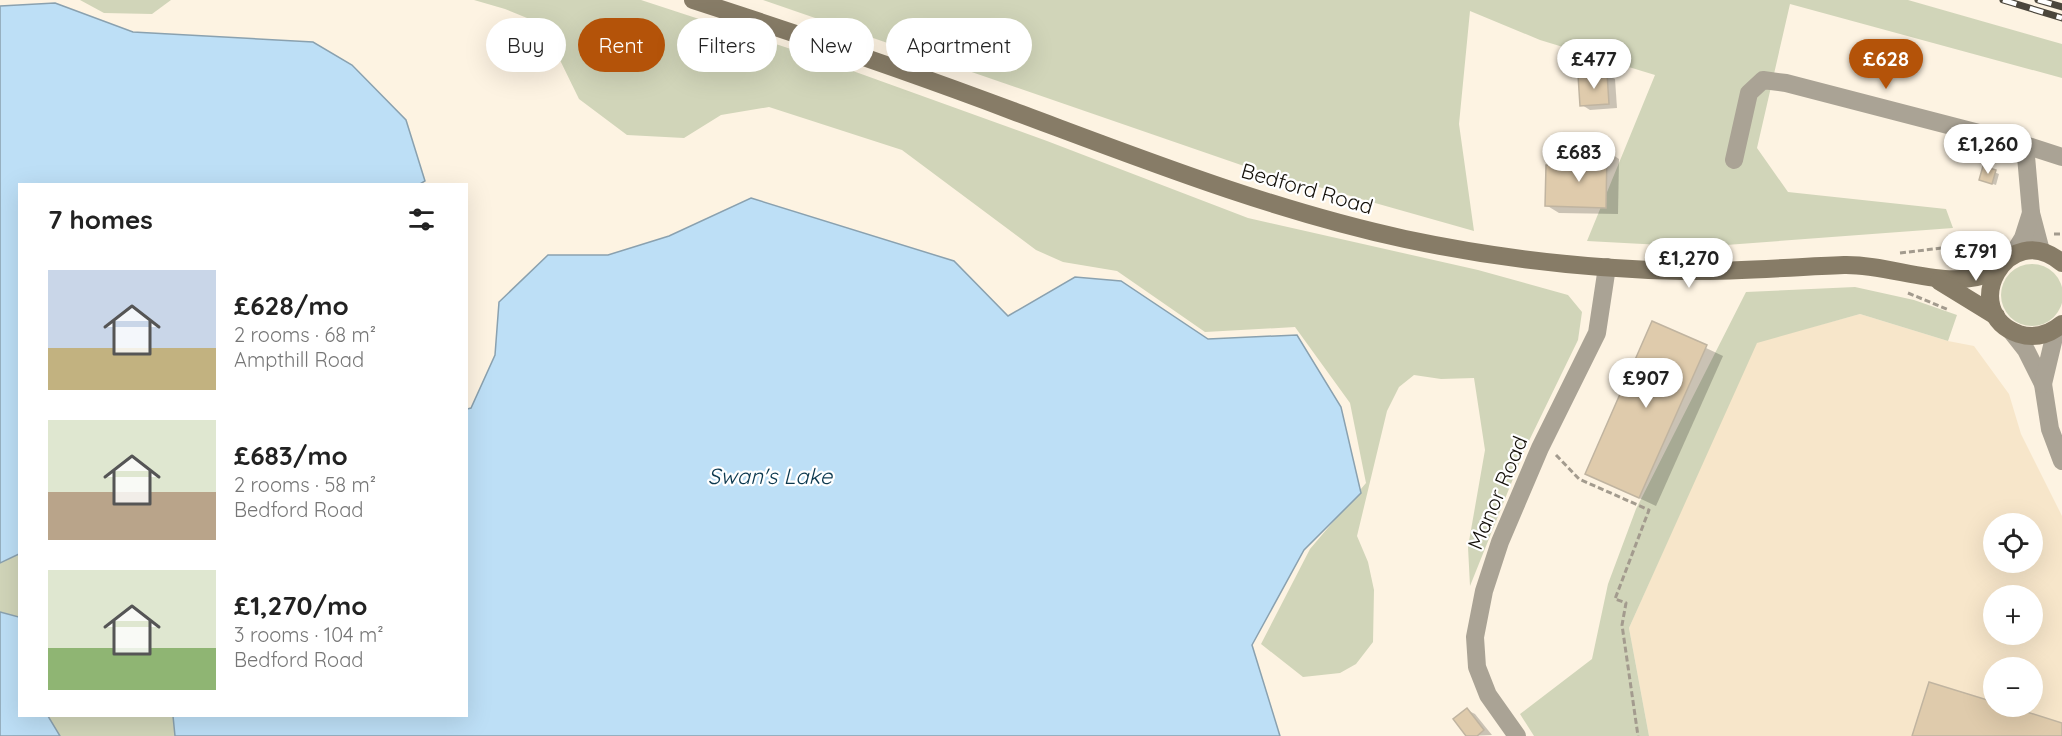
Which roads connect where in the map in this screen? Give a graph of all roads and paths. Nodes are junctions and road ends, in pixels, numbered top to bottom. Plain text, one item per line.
1 (693, 0) edge
2 (2025, 145) junction
3 (2062, 157) edge
4 (1734, 160) dead end
5 (2031, 213) junction
6 (2012, 256) junction
7 (2055, 258) edge
8 (1607, 267) junction
9 (1996, 271) junction
10 (1937, 279) junction
11 (1904, 292) dead end
12 (1959, 314) dead end
13 (1996, 316) junction
14 (2059, 326) edge
15 (2011, 331) junction
16 (2043, 384) junction
17 (1560, 457) dead end
18 (2062, 461) edge
19 (1517, 736) edge
20 (1638, 736) edge

1 - 8 main road, Bedford Road
2 - 3 street
2 - 4 street
2 - 5 street
5 - 6 street
5 - 7 street
6 - 7 main road
6 - 9 main road
8 - 10 main road, Bedford Road
8 - 19 street, Manor Road
9 - 10 main road, Bedford Road
9 - 13 main road
10 - 13 main road, Bedford Road
11 - 12 path
13 - 15 main road, Bedford Road
14 - 15 main road
14 - 16 street
15 - 16 street
16 - 18 street
17 - 20 path

